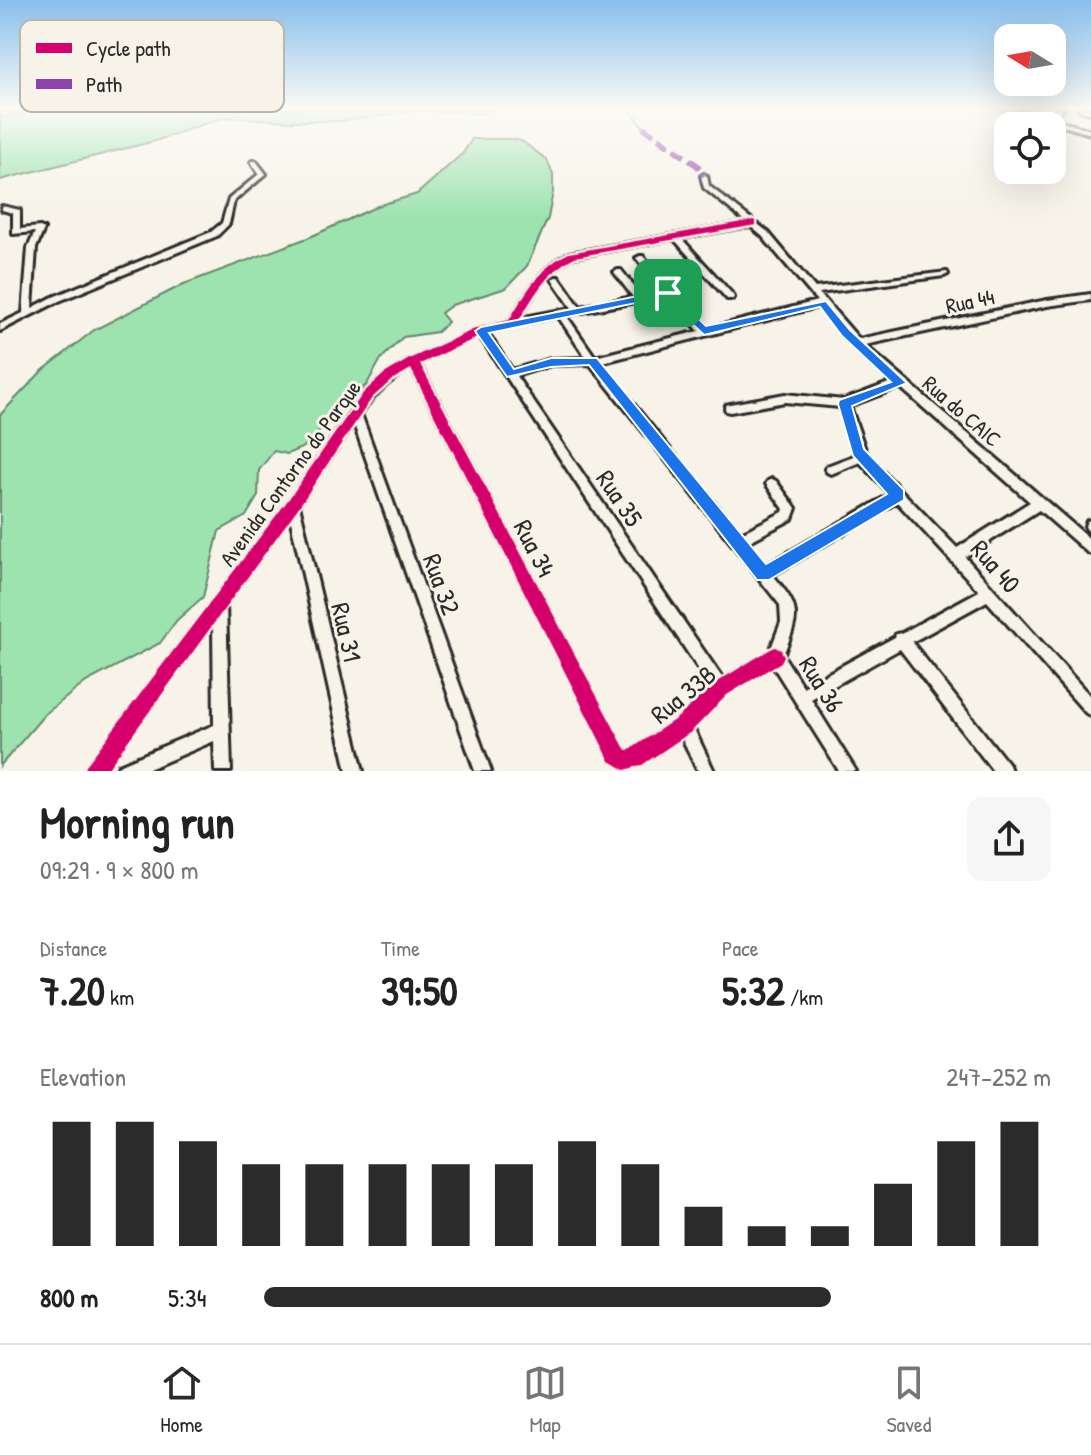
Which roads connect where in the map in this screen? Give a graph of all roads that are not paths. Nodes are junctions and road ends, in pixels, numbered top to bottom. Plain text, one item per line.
1 (254, 162) dead end
2 (704, 176) dead end
3 (5, 208) dead end
4 (753, 223) junction
5 (675, 236) junction
6 (640, 258) dead end
7 (618, 272) dead end
8 (944, 274) dead end
9 (556, 279) dead end
10 (813, 291) junction
11 (668, 293) junction
12 (730, 297) dead end
13 (1091, 297) edge
14 (639, 299) junction
15 (822, 303) junction
16 (578, 311) junction
17 (27, 314) junction
18 (561, 315) junction
19 (513, 322) junction
20 (0, 328) edge
21 (481, 331) junction
22 (704, 331) junction
23 (857, 343) junction
24 (593, 361) junction
25 (413, 362) junction
26 (511, 374) junction
27 (900, 383) junction
28 (844, 404) junction
29 (730, 408) dead end
30 (355, 413) junction
31 (862, 457) junction
32 (831, 469) dead end
33 (772, 484) dead end
34 (898, 495) junction
35 (1039, 503) junction
36 (293, 504) junction
37 (737, 541) junction
38 (1091, 548) edge
39 (956, 556) junction
40 (763, 574) junction
41 (988, 593) junction
42 (219, 603) junction
43 (901, 639) junction
44 (775, 656) junction
45 (721, 689) junction
46 (801, 696) junction
47 (1091, 708) edge
48 (684, 725) junction
49 (222, 730) junction
50 (617, 754) joint
51 (94, 771) edge
52 (125, 771) edge
53 (223, 771) edge
54 (355, 771) edge
55 (483, 771) edge
56 (706, 771) edge
57 (848, 771) edge
58 (1003, 771) edge

1 - 17 street
2 - 4 street
3 - 17 street
4 - 5 street
4 - 10 street, Rua do CAIC
5 - 12 street
5 - 19 street
6 - 11 street
7 - 14 street
8 - 10 street
9 - 16 street
10 - 15 street, Rua do CAIC
11 - 14 street, Avenida Contorno do Parque
11 - 22 street
13 - 23 street, Rua 44
14 - 16 street, Avenida Contorno do Parque
15 - 22 street
15 - 23 street, Rua do CAIC
16 - 18 street, Avenida Contorno do Parque
17 - 20 street
18 - 19 street, Avenida Contorno do Parque
18 - 24 street, Rua 36
19 - 21 street, Avenida Contorno do Parque
21 - 25 street, Avenida Contorno do Parque
21 - 26 street, Rua 35
22 - 24 street
23 - 27 street, Rua do CAIC
24 - 26 street
24 - 37 street, Rua 36
25 - 30 street, Avenida Contorno do Parque
25 - 50 street, Rua 34
26 - 45 street, Rua 35
27 - 28 street
27 - 35 street, Rua do CAIC
28 - 29 street
28 - 31 street, Rua 40
30 - 36 street, Avenida Contorno do Parque
30 - 55 street, Rua 32
31 - 32 street
31 - 34 street, Rua 40
33 - 37 street
34 - 39 street, Rua 40
34 - 40 street
35 - 38 street, Rua do CAIC
35 - 39 street
36 - 42 street, Avenida Contorno do Parque
36 - 54 street, Rua 31
37 - 40 street, Rua 36
39 - 41 street, Rua 40
40 - 44 street, Rua 36
41 - 43 street
41 - 47 street, Rua 40
42 - 49 street
42 - 51 street, Avenida Contorno do Parque
43 - 46 street
43 - 58 street
44 - 45 street, Rua 33B
44 - 46 street, Rua 36
45 - 48 street, Rua 33B
46 - 57 street, Rua 36
48 - 50 street, Rua 33B
48 - 56 street
49 - 52 street
49 - 53 street

